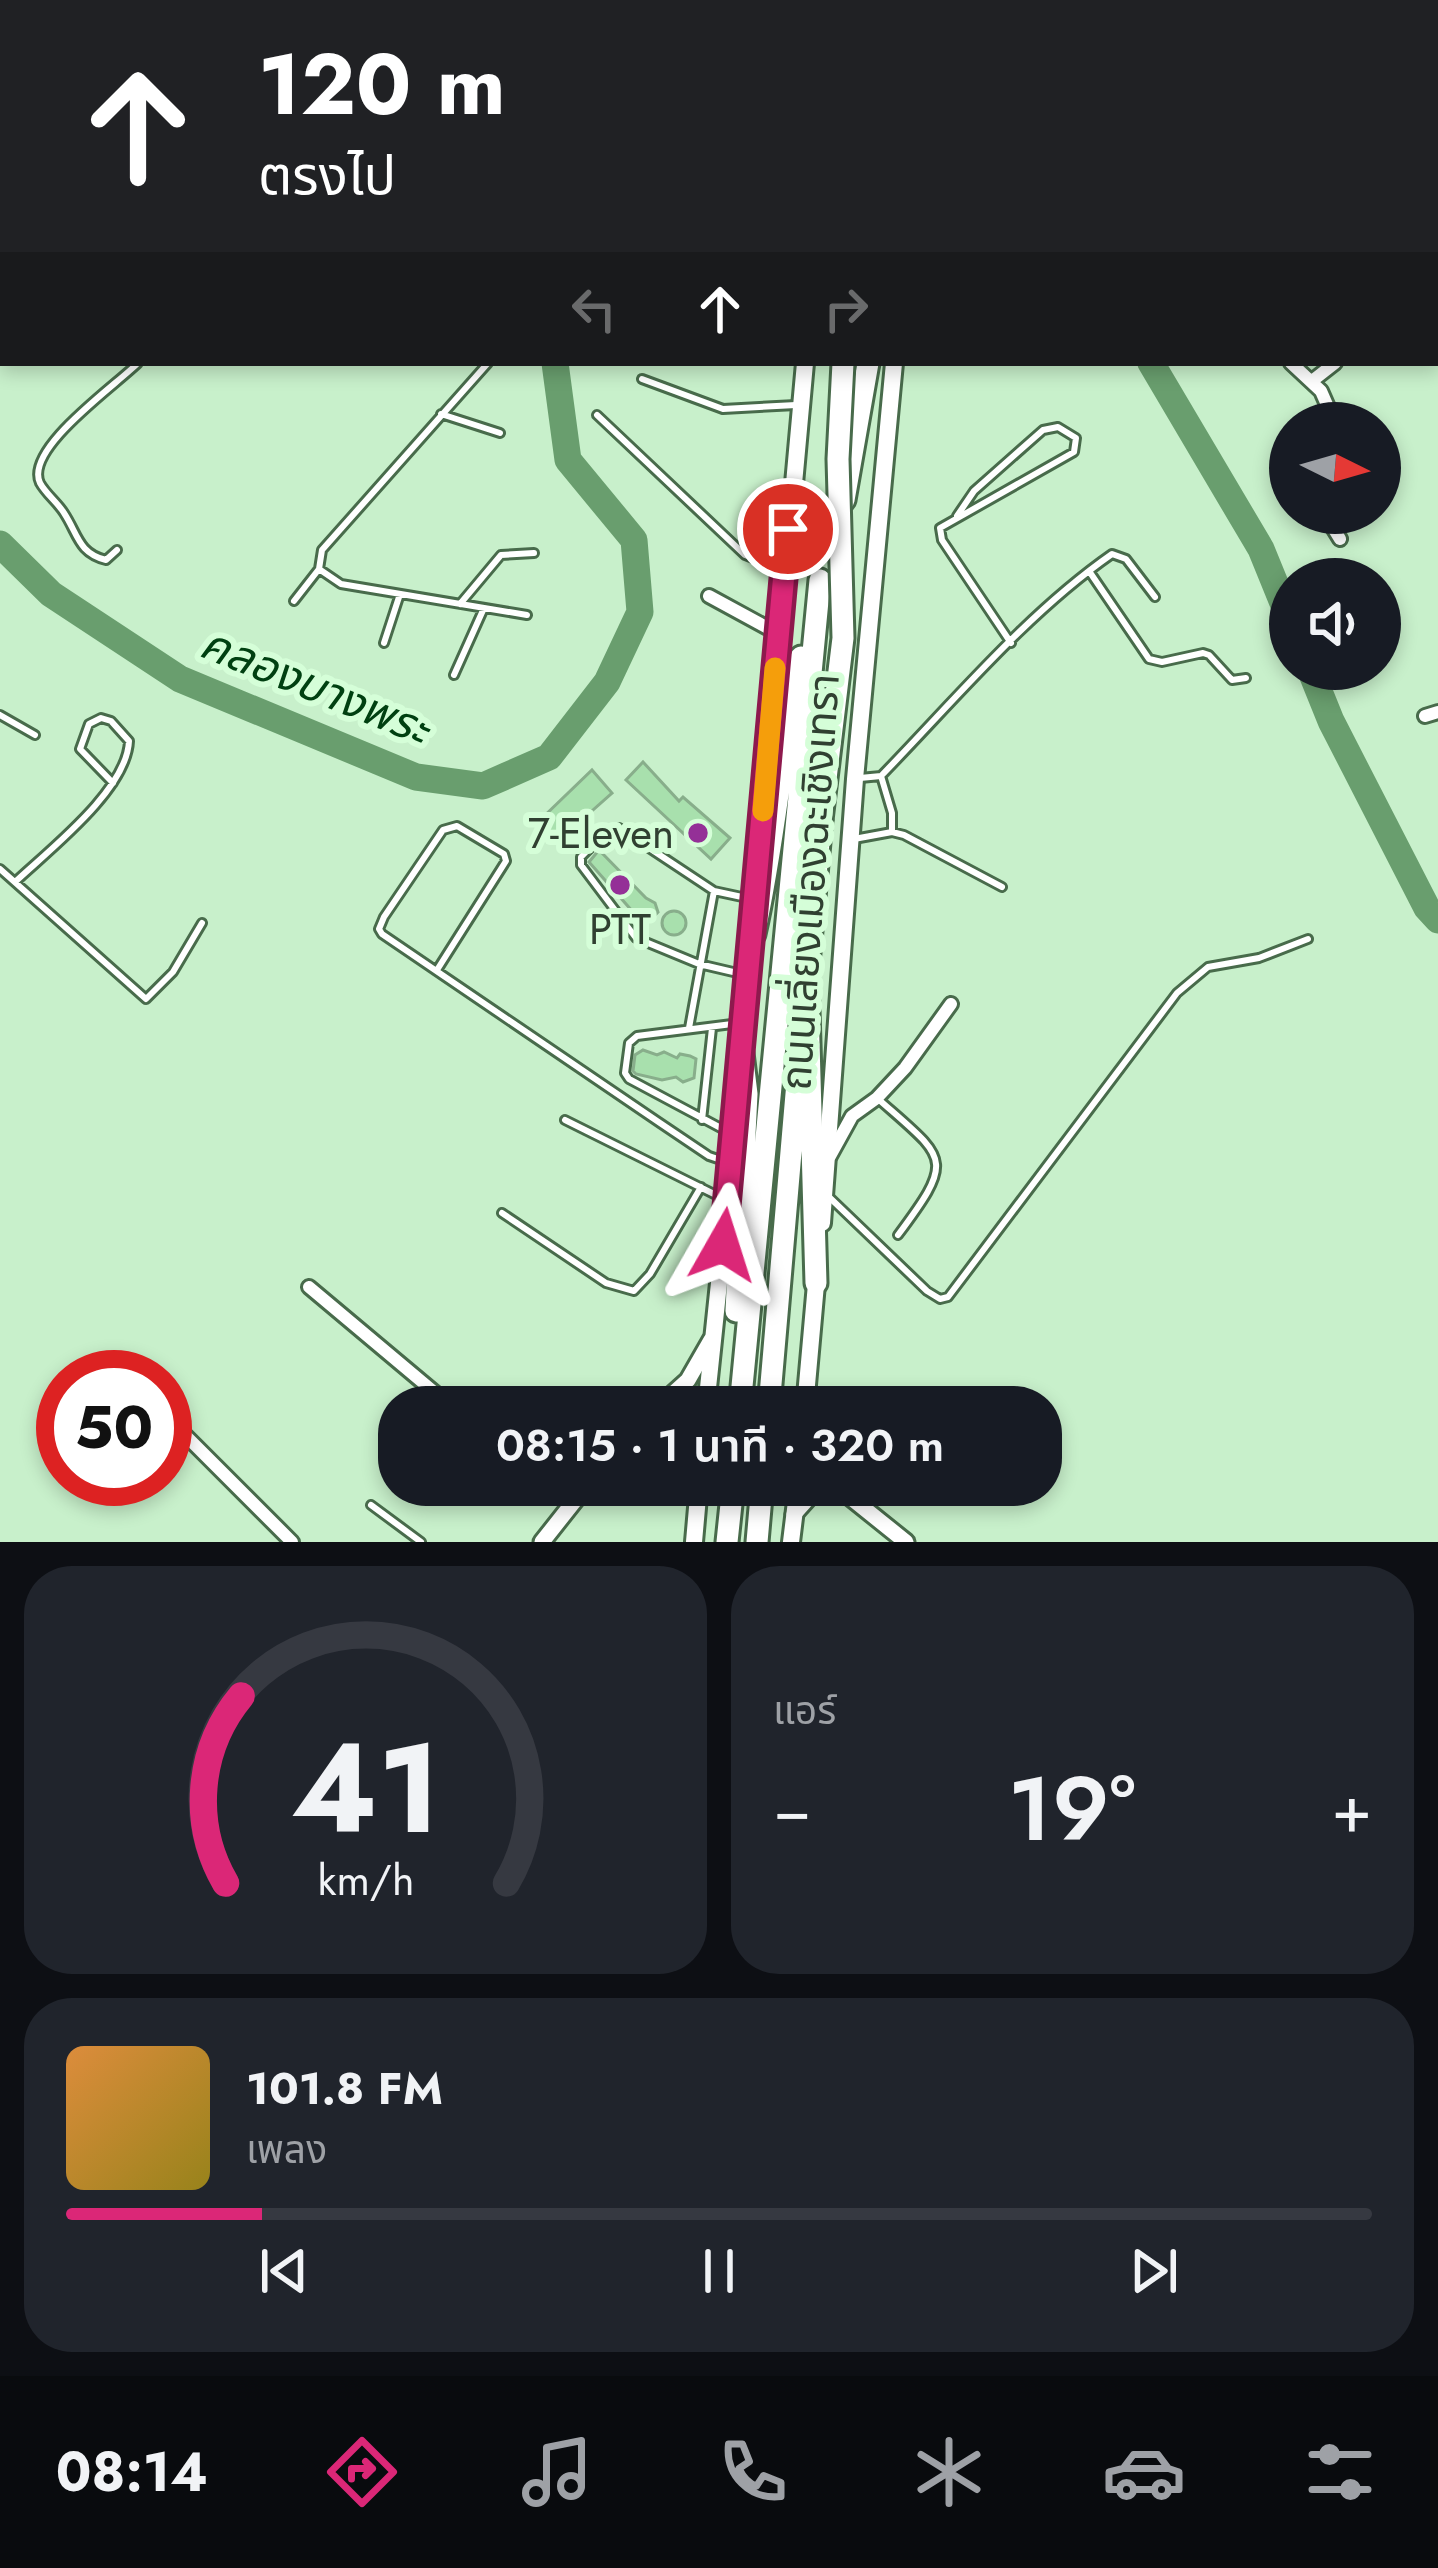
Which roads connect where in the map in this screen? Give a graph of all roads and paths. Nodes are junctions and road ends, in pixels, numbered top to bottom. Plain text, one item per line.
1 (135, 366) edge
2 (485, 366) edge
3 (805, 366) edge
4 (843, 366) edge
5 (867, 366) edge
6 (895, 366) edge
7 (1294, 366) edge
8 (1331, 366) edge
9 (642, 379) dead end
10 (1312, 381) junction
11 (1326, 402) edge
12 (800, 405) junction
13 (441, 414) junction
14 (597, 415) dead end
15 (500, 433) dead end
16 (957, 516) junction
17 (1337, 534) edge
18 (1340, 538) dead end
19 (116, 550) dead end
20 (534, 554) dead end
21 (319, 569) junction
22 (784, 570) junction
23 (1089, 571) junction
24 (820, 580) junction
25 (400, 594) junction
26 (709, 596) dead end
27 (1155, 597) dead end
28 (294, 601) dead end
29 (460, 604) junction
30 (484, 608) junction
31 (527, 615) dead end
32 (777, 633) junction
33 (384, 643) dead end
34 (1011, 643) junction
35 (454, 675) dead end
36 (1246, 679) dead end
37 (0, 715) edge
38 (34, 735) dead end
39 (881, 776) junction
40 (855, 779) junction
41 (113, 783) junction
42 (892, 832) junction
43 (850, 840) junction
44 (0, 869) edge
45 (15, 882) junction
46 (1002, 887) dead end
47 (715, 891) junction
48 (756, 900) junction
49 (202, 923) dead end
50 (754, 934) junction
51 (1308, 940) dead end
52 (699, 964) junction
53 (436, 970) junction
54 (750, 975) junction
55 (807, 975) junction
56 (951, 1004) dead end
57 (744, 1023) junction
58 (712, 1027) junction
59 (689, 1028) junction
60 (742, 1053) junction
61 (877, 1099) junction
62 (565, 1120) dead end
63 (702, 1120) junction
64 (735, 1136) junction
65 (827, 1160) junction
66 (732, 1163) junction
67 (700, 1187) junction
68 (825, 1193) junction
69 (727, 1201) junction
70 (502, 1213) dead end
71 (898, 1235) dead end
72 (816, 1283) junction
73 (309, 1287) dead end
74 (715, 1333) junction
75 (427, 1386) edge
76 (681, 1386) edge
77 (709, 1386) edge
78 (737, 1386) edge
79 (738, 1386) edge
80 (771, 1386) edge
81 (808, 1386) edge
82 (192, 1441) edge
83 (371, 1505) dead end
84 (570, 1506) edge
85 (697, 1506) edge
86 (729, 1506) edge
87 (760, 1506) edge
88 (795, 1506) edge
89 (801, 1506) edge
90 (862, 1506) edge
91 (794, 1514) junction
92 (292, 1542) edge
93 (421, 1542) edge
94 (542, 1542) edge
95 (694, 1542) edge
96 (726, 1542) edge
97 (757, 1542) edge
98 (790, 1542) edge
99 (906, 1542) edge

1 - 19 lane
2 - 13 lane
3 - 12 main road, ถนนเลี่ยงเมืองฉะเชิงเทรา
4 - 55 highway, bridge
5 - 24 highway
6 - 40 main road, ถนนเลี่ยงเมืองฉะเชิงเทรา
7 - 10 street
8 - 10 street
9 - 12 lane
10 - 11 street
12 - 22 main road, ถนนเลี่ยงเมืองฉะเชิงเทรา
13 - 15 lane
13 - 21 lane
14 - 22 lane
16 - 16 lane
16 - 34 lane
17 - 18 street
20 - 29 lane
21 - 25 lane
21 - 28 lane
22 - 32 main road, ถนนเลี่ยงเมืองฉะเชิงเทรา
23 - 27 lane
23 - 34 lane
23 - 36 lane
24 - 50 highway
24 - 79 highway, ถนนเลี่ยงเมืองฉะเชิงเทรา
25 - 29 lane
25 - 33 lane
26 - 32 street
29 - 30 lane
30 - 31 lane
30 - 35 lane
32 - 48 main road, ถนนเลี่ยงเมืองฉะเชิงเทรา
34 - 39 lane
37 - 38 lane
39 - 40 lane
39 - 42 lane
40 - 43 main road, ถนนเลี่ยงเมืองฉะเชิงเทรา
41 - 41 lane
41 - 45 lane
42 - 43 lane
42 - 46 lane
43 - 65 main road, ถนนเลี่ยงเมืองฉะเชิงเทรา
44 - 45 lane
45 - 49 lane
47 - 48 lane
47 - 52 lane
47 - 52 lane
48 - 50 main road, ถนนเลี่ยงเมืองฉะเชิงเทรา
50 - 54 main road, ถนนเลี่ยงเมืองฉะเชิงเทรา
51 - 68 lane
52 - 54 lane
52 - 59 lane
53 - 53 lane
53 - 66 lane
54 - 57 main road, ถนนเลี่ยงเมืองฉะเชิงเทรา
55 - 72 highway
55 - 80 highway, ถนนเลี่ยงเมืองฉะเชิงเทรา
56 - 61 street
57 - 58 lane
57 - 60 main road, ถนนเลี่ยงเมืองฉะเชิงเทรา
58 - 59 lane
58 - 63 lane
59 - 63 lane
60 - 64 main road, ถนนเลี่ยงเมืองฉะเชิงเทรา
60 - 78 highway
61 - 65 street
61 - 71 lane
62 - 67 lane
63 - 64 lane
64 - 66 main road, ถนนเลี่ยงเมืองฉะเชิงเทรา
65 - 68 main road, ถนนเลี่ยงเมืองฉะเชิงเทรา
66 - 69 main road, ถนนเลี่ยงเมืองฉะเชิงเทรา
67 - 69 lane
67 - 70 lane
68 - 72 main road, ถนนเลี่ยงเมืองฉะเชิงเทรา
69 - 74 main road, ถนนเลี่ยงเมืองฉะเชิงเทรา
72 - 81 main road, ถนนเลี่ยงเมืองฉะเชิงเทรา
73 - 75 street
74 - 76 street
74 - 77 main road, ถนนเลี่ยงเมืองฉะเชิงเทรา
82 - 92 street
83 - 93 lane
84 - 94 street
85 - 95 main road
86 - 96 highway
87 - 97 highway
88 - 91 main road
89 - 91 street
90 - 99 street
91 - 98 main road

